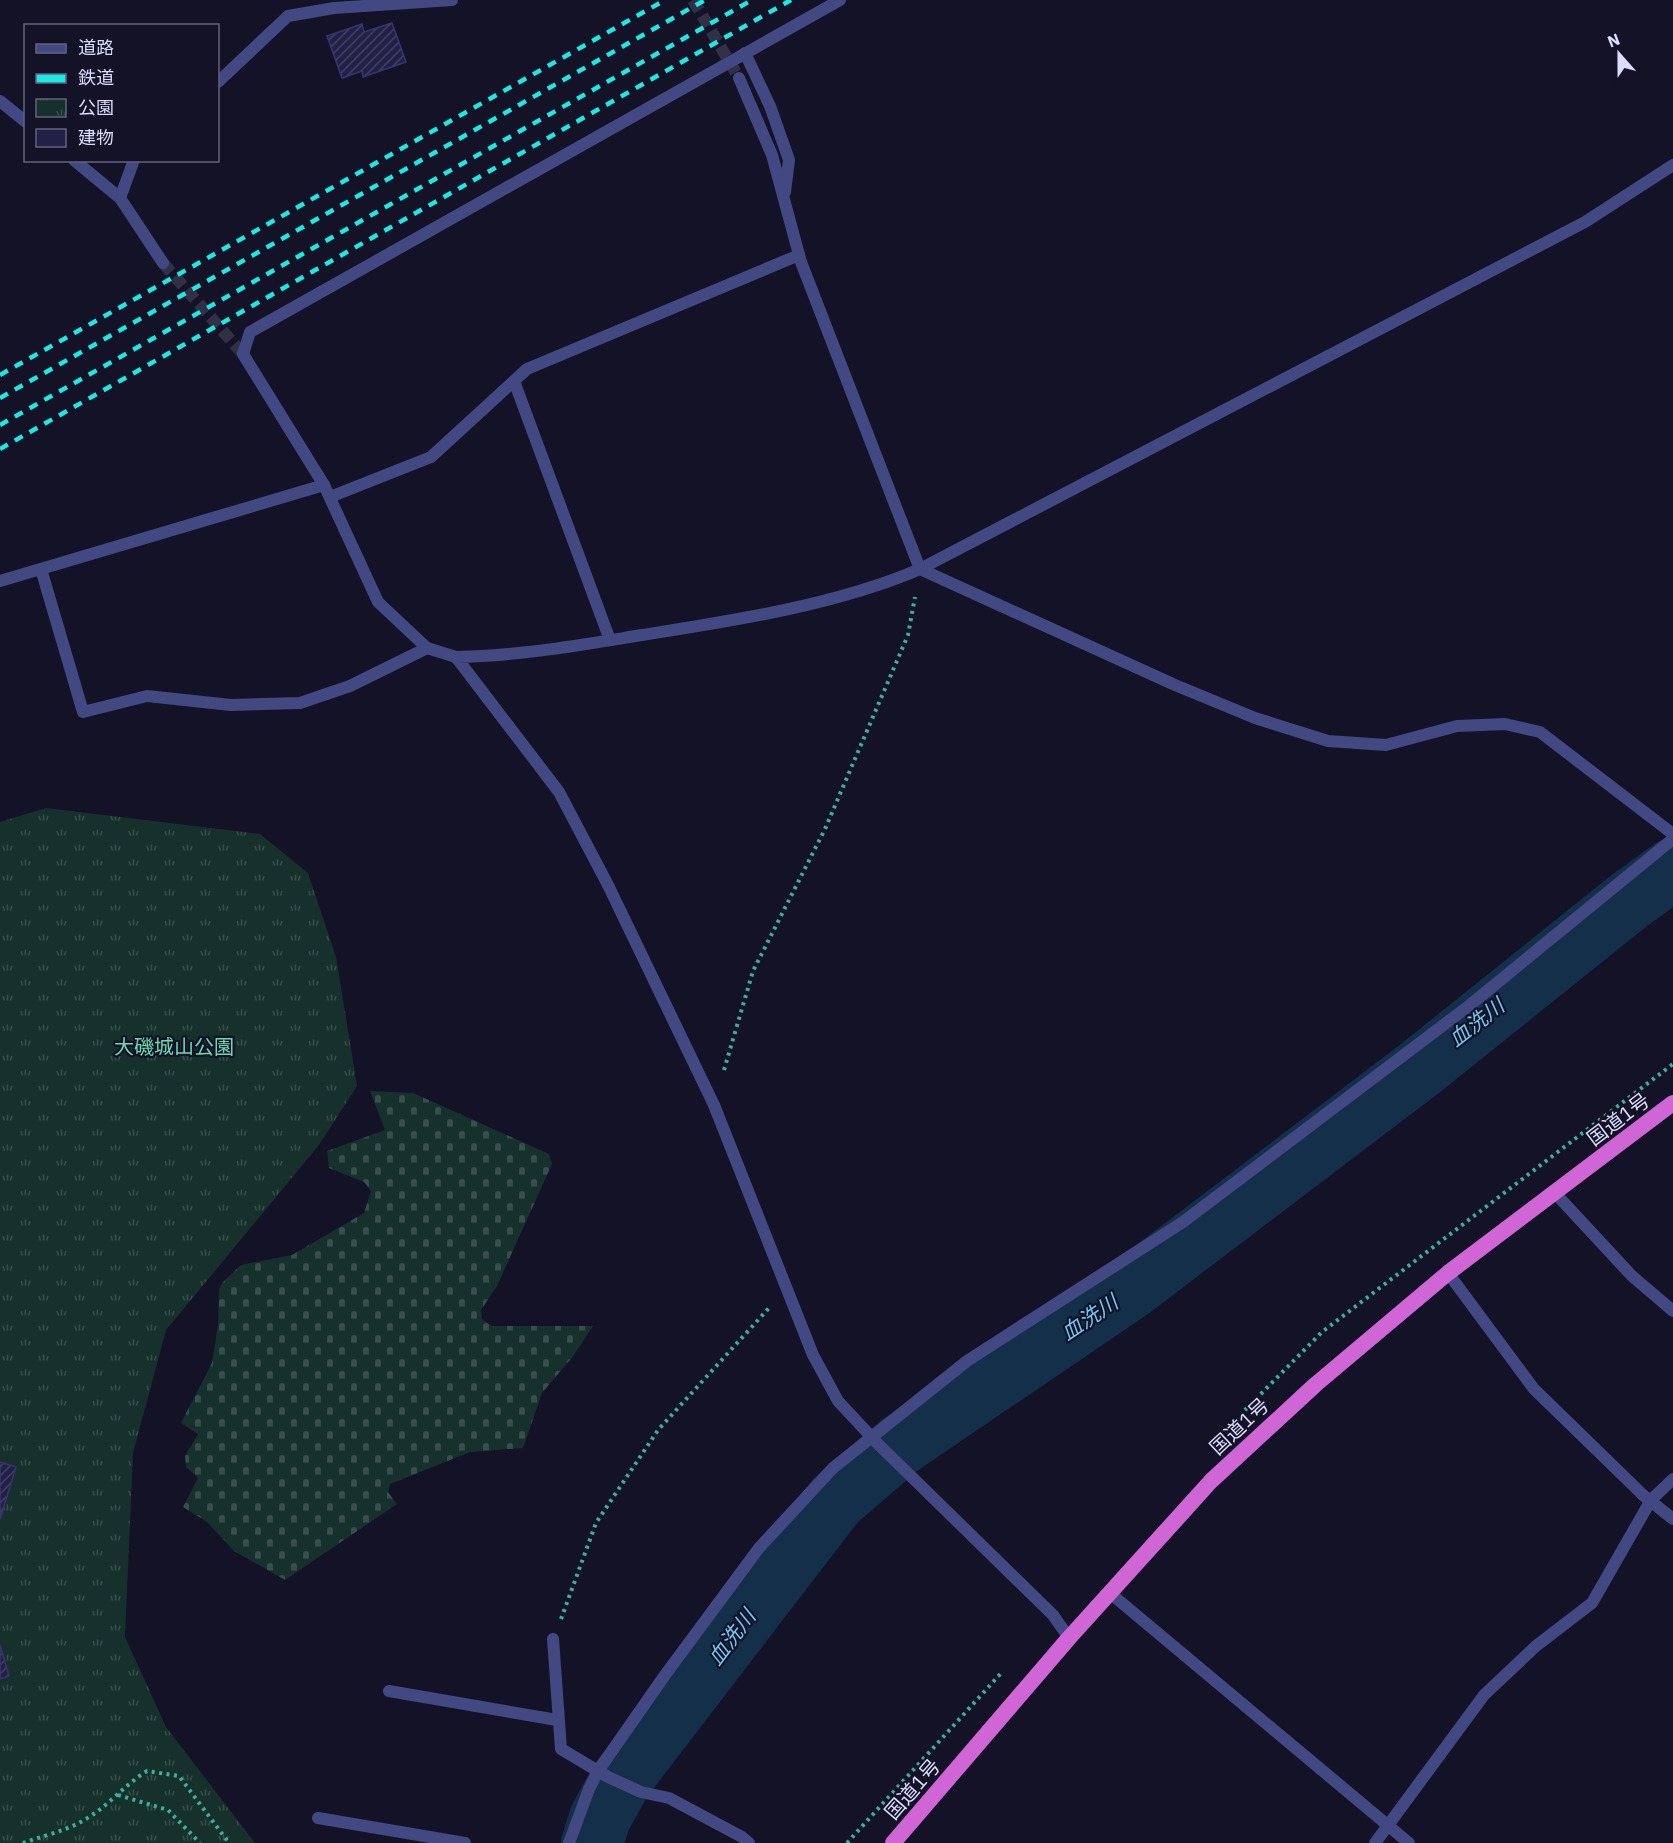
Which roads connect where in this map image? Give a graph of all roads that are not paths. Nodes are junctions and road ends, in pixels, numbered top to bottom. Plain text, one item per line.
1 (452, 0) edge
2 (840, 0) edge
3 (745, 53) junction
4 (739, 78) tunnel mouth
5 (219, 81) edge
6 (0, 101) edge
7 (24, 120) edge
8 (76, 162) edge
9 (133, 162) edge
10 (1673, 165) edge
11 (120, 198) junction
12 (784, 199) junction
13 (799, 255) junction
14 (163, 263) tunnel mouth
15 (514, 381) junction
16 (324, 485) junction
17 (330, 497) junction
18 (41, 569) junction
19 (920, 569) junction
20 (0, 581) edge
21 (610, 640) junction
22 (427, 648) junction
23 (456, 657) junction
24 (1673, 834) edge
25 (1673, 839) edge
26 (1673, 1103) edge
27 (1555, 1193) junction
28 (1448, 1273) junction
29 (1673, 1311) edge
30 (875, 1440) junction
31 (1673, 1479) edge
32 (1647, 1497) junction
33 (1673, 1519) edge
34 (1110, 1593) junction
35 (1069, 1638) junction
36 (553, 1639) road end
37 (389, 1691) dead end
38 (557, 1720) junction
39 (603, 1774) junction
40 (318, 1818) dead end
41 (1388, 1828) junction
42 (465, 1843) edge
43 (569, 1843) edge
44 (750, 1843) edge
45 (893, 1843) edge
46 (1375, 1843) edge
47 (1409, 1843) edge

1 - 5 street
2 - 3 street
3 - 12 street
3 - 16 street
4 - 12 street
6 - 7 street
8 - 11 street
9 - 11 street
10 - 19 street
11 - 14 street
12 - 13 street
13 - 15 street
13 - 19 street
15 - 17 street
15 - 21 street
16 - 17 street
16 - 18 street
17 - 22 street
18 - 20 street
18 - 22 street
19 - 21 street
19 - 24 street
21 - 23 street
22 - 23 street
23 - 30 street
25 - 30 street
26 - 27 highway, 国道1号
27 - 28 highway, 国道1号
27 - 29 street
28 - 32 street
28 - 34 highway, 国道1号
30 - 35 street
30 - 39 street
31 - 32 street
32 - 33 street
32 - 41 street
34 - 35 highway, 国道1号
34 - 41 street
35 - 45 highway, 国道1号
36 - 38 street
37 - 38 street
38 - 39 street
39 - 43 street
39 - 44 street
40 - 42 street
41 - 46 street
41 - 47 street

